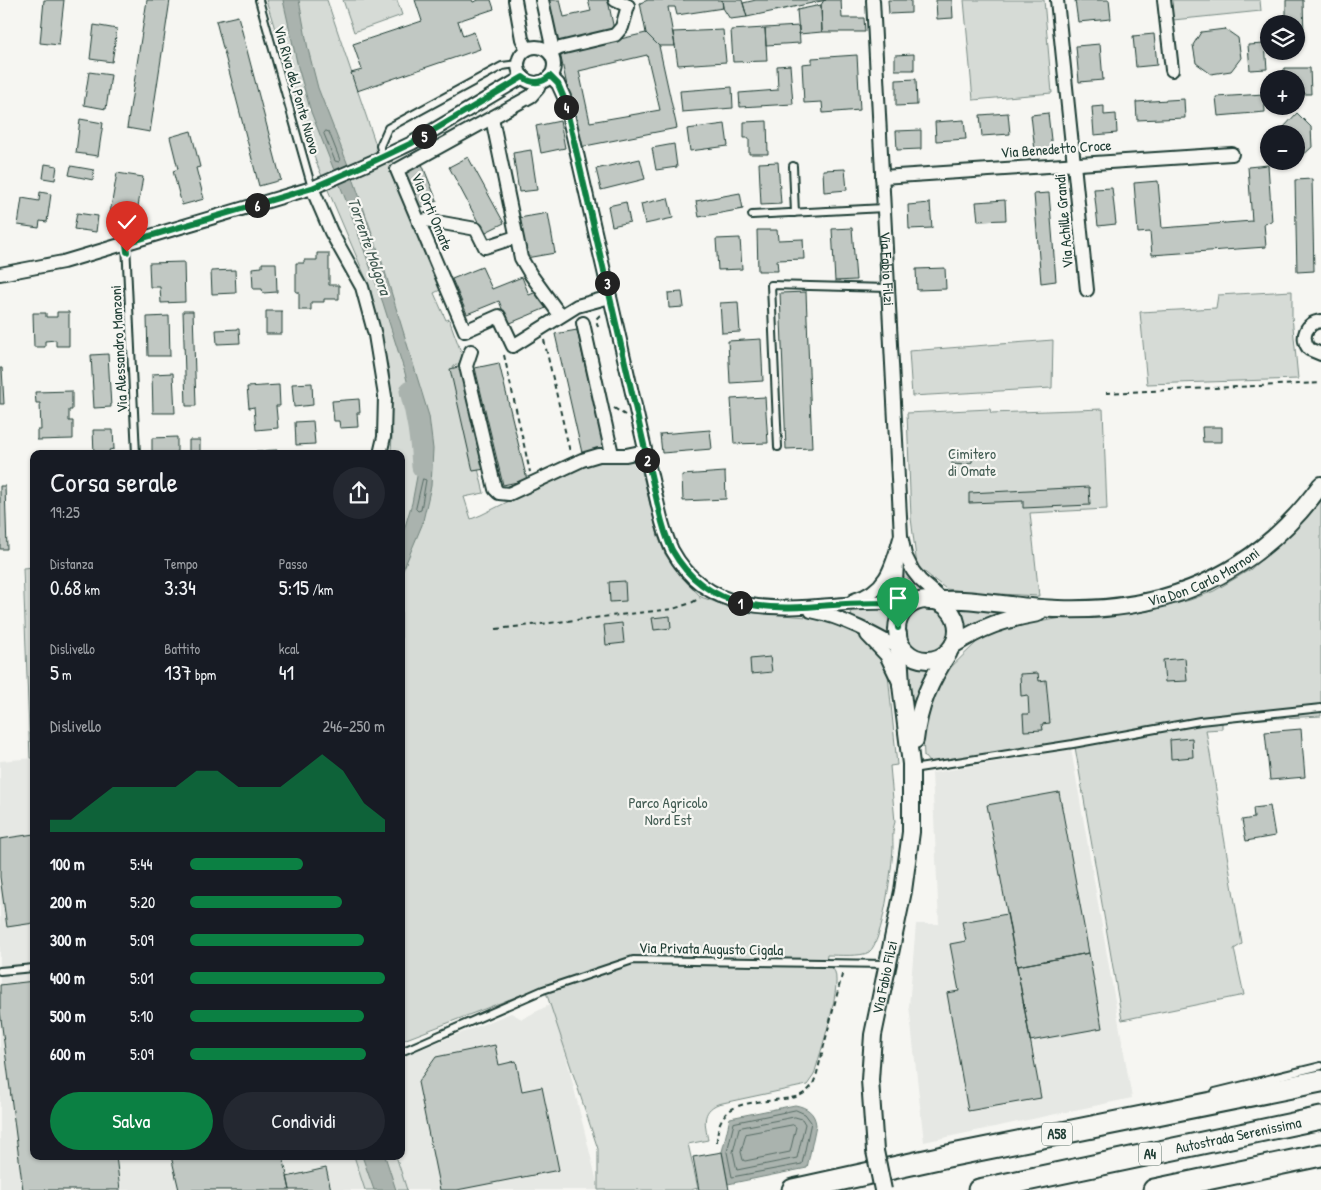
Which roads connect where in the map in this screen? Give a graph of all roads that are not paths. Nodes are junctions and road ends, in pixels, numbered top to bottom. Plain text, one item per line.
1 (259, 0) edge
2 (515, 0) edge
3 (542, 0) edge
4 (615, 0) edge
5 (873, 0) edge
6 (1057, 0) edge
7 (1164, 0) edge
8 (632, 3) edge
9 (527, 49) junction
10 (552, 52) junction
11 (518, 64) junction
12 (1172, 70) dead end
13 (523, 77) junction
14 (545, 79) junction
15 (492, 118) junction
16 (1232, 154) dead end
17 (378, 159) junction
18 (1075, 164) junction
19 (793, 166) dead end
20 (882, 177) junction
21 (317, 185) junction
22 (884, 208) junction
23 (795, 213) junction
24 (752, 215) dead end
25 (419, 223) junction
26 (516, 237) junction
27 (126, 243) junction
28 (0, 274) edge
29 (888, 288) junction
30 (1087, 290) dead end
31 (606, 298) junction
32 (560, 315) junction
33 (1321, 321) edge
34 (583, 323) dead end
35 (471, 350) dead end
36 (1321, 354) edge
37 (778, 447) dead end
38 (136, 450) edge
39 (381, 450) edge
40 (645, 450) junction
41 (612, 454) junction
42 (1321, 485) edge
43 (899, 541) junction
44 (895, 603) junction
45 (936, 604) junction
46 (833, 605) junction
47 (799, 608) junction
48 (1057, 609) junction
49 (856, 626) junction
50 (901, 641) junction
51 (951, 647) junction
52 (901, 685) junction
53 (1321, 708) edge
54 (911, 767) junction
55 (889, 964) junction
56 (30, 968) edge
57 (0, 971) edge
58 (405, 1050) edge
59 (1321, 1066) edge
60 (1321, 1081) edge
61 (1204, 1094) dead end
62 (1130, 1112) dead end
63 (1321, 1118) edge
64 (1005, 1145) junction
65 (1321, 1155) edge
66 (792, 1190) edge
67 (883, 1190) edge
68 (979, 1190) edge
69 (1154, 1190) edge

1 - 21 lane, Via Riva del Ponte Nuovo
2 - 9 street
3 - 10 street
4 - 8 street
5 - 20 street, Via Fabio Filzi
6 - 18 street, Via Achille Grandi
7 - 12 street
8 - 10 street
9 - 10 street
9 - 11 street
10 - 14 street
11 - 13 street
11 - 17 lane
13 - 14 street
13 - 17 street
14 - 15 street, Via Orti Omate
14 - 31 street
15 - 25 street, Via Orti Omate
15 - 26 street
16 - 18 street, Via Benedetto Croce
17 - 21 street
18 - 20 street, Via Benedetto Croce
18 - 30 street, Via Achille Grandi
19 - 23 lane
20 - 22 street, Via Fabio Filzi
21 - 27 street
21 - 39 street
22 - 23 lane
22 - 29 street, Via Fabio Filzi
23 - 24 lane
25 - 26 street
25 - 32 street, Via Orti Omate
26 - 32 street
27 - 28 street
27 - 38 lane, Via Alessandro Manzoni
29 - 37 lane
29 - 43 street, Via Fabio Filzi
31 - 32 street
31 - 40 street
33 - 36 street
34 - 41 street
35 - 41 street
40 - 41 street
40 - 47 street
42 - 48 street, Via Don Carlo Marnoni
43 - 44 street, Via Fabio Filzi
43 - 45 street, Via Fabio Filzi
43 - 46 street, Via Fabio Filzi
44 - 45 street
44 - 46 street
44 - 50 street, Via Fabio Filzi
45 - 48 street, Via Don Carlo Marnoni
45 - 50 street
45 - 51 street
46 - 47 street
47 - 49 street
48 - 51 street, Via Don Carlo Marnoni
49 - 50 street
49 - 52 street
50 - 51 street
50 - 52 street, Via Fabio Filzi
51 - 54 street, Via Fabio Filzi
52 - 54 street, Via Fabio Filzi
53 - 54 lane
54 - 55 street, Via Fabio Filzi
55 - 58 lane, Via Privata Augusto Cigala
55 - 67 street, Via Fabio Filzi, bridge
56 - 57 lane
59 - 61 lane
60 - 64 highway, A58
62 - 64 lane
63 - 68 highway, Autostrada Serenissima / A4
64 - 66 highway, A58
65 - 69 highway, A4

